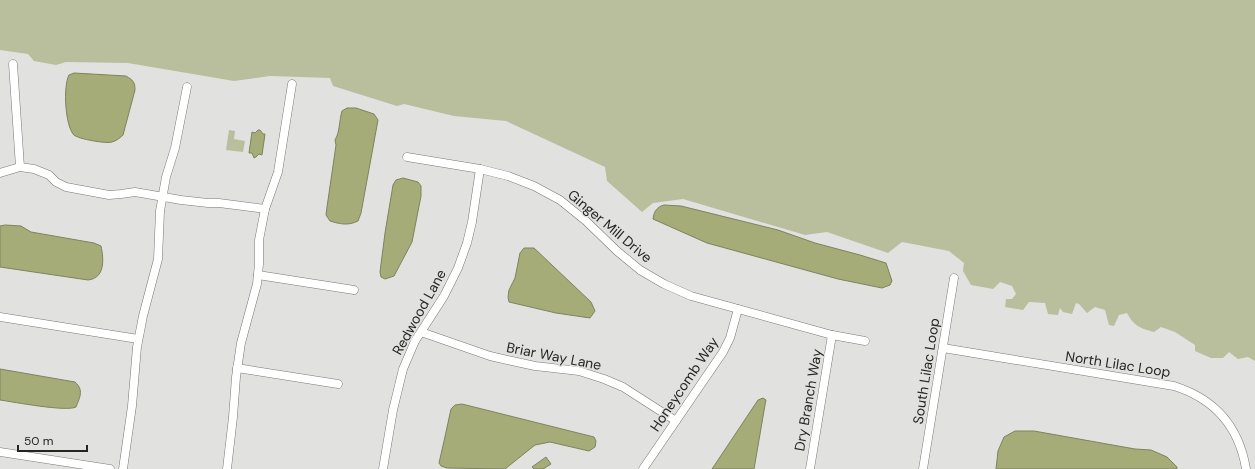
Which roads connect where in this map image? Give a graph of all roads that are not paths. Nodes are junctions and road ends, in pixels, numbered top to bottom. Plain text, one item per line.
1 (13, 64) dead end
2 (292, 84) dead end
3 (187, 87) dead end
4 (407, 157) dead end
5 (20, 167) junction
6 (480, 169) junction
7 (0, 173) edge
8 (163, 197) junction
9 (265, 209) junction
10 (258, 275) junction
11 (954, 278) dead end
12 (354, 290) dead end
13 (738, 309) junction
14 (0, 317) edge
15 (421, 332) junction
16 (832, 335) junction
17 (138, 339) junction
18 (865, 341) dead end
19 (943, 348) junction
20 (237, 368) junction
21 (338, 384) dead end
22 (676, 421) junction
23 (0, 452) edge
24 (110, 469) edge
25 (123, 469) edge
26 (227, 469) edge
27 (383, 469) edge
28 (643, 469) edge
29 (810, 469) edge
30 (923, 469) edge
31 (1246, 469) edge

1 - 5 street
2 - 9 street
3 - 8 street
4 - 6 street, Ginger Mill Drive
5 - 7 street
5 - 8 street
6 - 13 street, Ginger Mill Drive
6 - 15 street, Redwood Lane
8 - 9 street
8 - 17 street
9 - 10 street
10 - 12 street
10 - 20 street
11 - 19 street, South Lilac Loop
13 - 16 street, Ginger Mill Drive
13 - 22 street, Honeycomb Way
14 - 17 street
15 - 22 street, Briar Way Lane
15 - 27 street, Redwood Lane
16 - 18 street, Ginger Mill Drive
16 - 29 street, Dry Branch Way
17 - 25 street
19 - 30 street, South Lilac Loop
19 - 31 street, North Lilac Loop
20 - 21 street
20 - 26 street
22 - 28 street, Honeycomb Way
23 - 24 street

